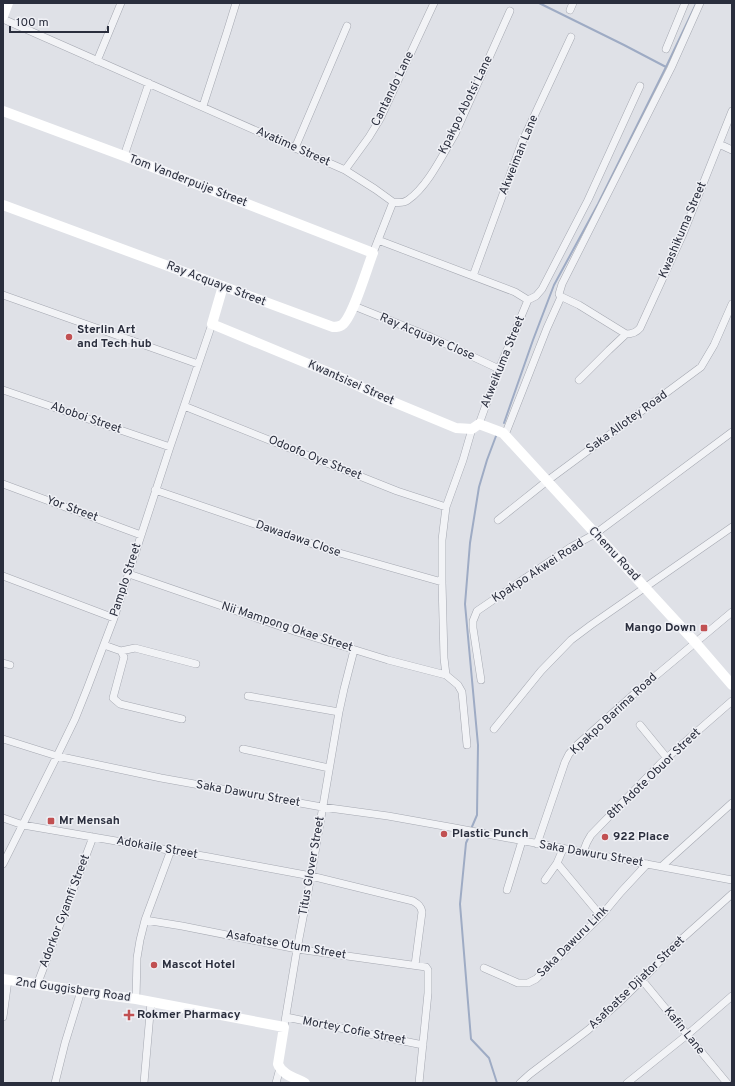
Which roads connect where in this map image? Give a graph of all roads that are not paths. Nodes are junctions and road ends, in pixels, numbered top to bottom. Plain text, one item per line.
1 (8, 3) edge
2 (122, 3) edge
3 (236, 3) edge
4 (434, 3) edge
5 (573, 3) edge
6 (685, 3) edge
7 (700, 3) edge
8 (570, 10) dead end
9 (510, 11) dead end
10 (3, 17) edge
11 (347, 26) dead end
12 (571, 37) dead end
13 (666, 49) dead end
14 (97, 61) junction
15 (149, 83) junction
16 (640, 86) dead end
17 (203, 106) junction
18 (3, 111) edge
19 (732, 111) edge
20 (719, 144) junction
21 (295, 148) junction
22 (732, 150) edge
23 (124, 156) junction
24 (345, 170) junction
25 (393, 202) junction
26 (3, 205) edge
27 (378, 240) junction
28 (373, 253) junction
29 (473, 276) junction
30 (223, 286) junction
31 (3, 295) edge
32 (561, 297) junction
33 (528, 300) junction
34 (732, 304) edge
35 (354, 306) junction
36 (212, 324) junction
37 (623, 333) junction
38 (198, 364) junction
39 (499, 369) junction
40 (579, 380) dead end
41 (3, 390) edge
42 (184, 406) junction
43 (475, 426) junction
44 (491, 428) joint
45 (732, 432) edge
46 (504, 434) junction
47 (170, 447) junction
48 (547, 481) junction
49 (3, 484) edge
50 (155, 490) junction
51 (446, 507) junction
52 (498, 520) dead end
53 (732, 527) edge
54 (595, 534) junction
55 (141, 535) junction
56 (129, 574) junction
57 (3, 576) edge
58 (442, 582) junction
59 (645, 588) junction
60 (732, 612) edge
61 (114, 618) junction
62 (695, 642) junction
63 (104, 645) junction
64 (354, 650) junction
65 (121, 651) junction
66 (196, 664) dead end
67 (446, 675) junction
68 (480, 680) dead end
69 (732, 685) edge
70 (248, 696) dead end
71 (732, 700) edge
72 (339, 712) junction
73 (182, 719) dead end
74 (640, 725) dead end
75 (494, 730) dead end
76 (3, 738) edge
77 (467, 745) dead end
78 (242, 749) dead end
79 (57, 756) junction
80 (667, 758) junction
81 (329, 768) junction
82 (732, 803) edge
83 (322, 807) junction
84 (3, 818) edge
85 (23, 825) junction
86 (93, 837) junction
87 (522, 841) junction
88 (537, 844) junction
89 (563, 849) junction
90 (171, 850) junction
91 (583, 852) junction
92 (557, 863) junction
93 (3, 864) edge
94 (647, 864) junction
95 (662, 866) junction
96 (311, 876) junction
97 (545, 880) dead end
98 (732, 880) edge
99 (508, 890) dead end
100 (732, 894) edge
101 (601, 916) junction
102 (145, 920) junction
103 (297, 949) junction
104 (415, 965) junction
105 (484, 968) dead end
106 (6, 980) edge
107 (642, 980) junction
108 (37, 985) junction
109 (81, 991) junction
110 (732, 996) edge
111 (136, 999) junction
112 (151, 1002) junction
113 (3, 1017) edge
114 (285, 1022) junction
115 (687, 1035) junction
116 (423, 1045) junction
117 (280, 1068) junction
118 (55, 1083) edge
119 (144, 1083) edge
120 (276, 1083) edge
121 (305, 1083) edge
122 (419, 1083) edge
123 (520, 1083) edge
124 (627, 1083) edge
125 (726, 1083) edge

1 - 10 street
2 - 14 street
3 - 17 street
4 - 24 street, Cantando Lane
5 - 8 street
6 - 13 street
7 - 32 street
9 - 25 street, Kpakpo Abotsi Lane
10 - 14 street, Avatime Street
11 - 21 street
12 - 29 street, Akweiman Lane
14 - 15 street, Avatime Street
15 - 17 street, Avatime Street
15 - 23 street
16 - 33 street
17 - 21 street, Avatime Street
18 - 23 street, Tom Vanderpuije Street
19 - 20 street, Kwashikuma Street
20 - 22 street
20 - 37 street, Kwashikuma Street
21 - 24 street, Avatime Street
23 - 28 street, Tom Vanderpuije Street
24 - 25 street, Avatime Street
25 - 27 street
26 - 30 street, Ray Acquaye Street
27 - 28 street, Ray Acquaye Street
27 - 29 street
28 - 35 street, Ray Acquaye Street
29 - 33 street
30 - 35 street, Ray Acquaye Street
30 - 36 street, Pamplo Street
31 - 38 street
32 - 37 street
32 - 46 street
33 - 39 street, Akweikuma Street
34 - 48 street, Saka Allotey Road
35 - 39 street, Ray Acquaye Close
36 - 38 street, Pamplo Street
36 - 43 street, Kwantsisei Street
37 - 40 street, Kwashikuma Street
38 - 42 street, Pamplo Street
39 - 43 street, Akweikuma Street
41 - 47 street, Aboboi Street
42 - 47 street, Pamplo Street
42 - 51 street, Odoofo Oye Street
43 - 44 street, Kwantsisei Street
43 - 51 street, Akweikuma Street
44 - 46 street, Chemu Road
45 - 54 street, Kpakpo Akwei Road
46 - 48 street, Chemu Road
47 - 50 street, Pamplo Street
48 - 52 street, Saka Allotey Road
48 - 54 street, Chemu Road
49 - 55 street, Yor Street
50 - 55 street, Pamplo Street
50 - 58 street, Dawadawa Close
51 - 58 street, Akweikuma Street
53 - 59 street
54 - 59 street, Chemu Road
54 - 68 street, Kpakpo Akwei Road
55 - 56 street, Pamplo Street
56 - 61 street, Pamplo Street
56 - 64 street, Nii Mampong Okae Street
57 - 61 street
58 - 67 street, Akweikuma Street
59 - 62 street, Chemu Road
59 - 75 street
60 - 62 street, Kpakpo Barima Road
61 - 63 street, Pamplo Street
62 - 69 street, Chemu Road
62 - 88 street, Kpakpo Barima Road
63 - 65 street
63 - 79 street, Pamplo Street
64 - 67 street, Nii Mampong Okae Street
64 - 72 street, Titus Glover Street
65 - 66 street
65 - 73 street
67 - 77 street
70 - 72 street
71 - 80 street, 8th Adote Obuor Street
72 - 81 street, Titus Glover Street
74 - 80 street
76 - 79 street, Saka Dawuru Street
78 - 81 street
79 - 83 street, Saka Dawuru Street
79 - 85 street, Pamplo Street
80 - 91 street, 8th Adote Obuor Street
81 - 83 street, Titus Glover Street
82 - 95 street
83 - 87 street, Saka Dawuru Street
83 - 96 street, Titus Glover Street
84 - 85 street, Adokaile Street
85 - 86 street, Adokaile Street
85 - 93 street, Pamplo Street
86 - 90 street, Adokaile Street
86 - 108 street, Adorkor Gyamfi Street
87 - 88 street, Saka Dawuru Street
87 - 99 street
88 - 89 street, Saka Dawuru Street
89 - 91 street, Saka Dawuru Street
89 - 92 street
90 - 96 street, Adokaile Street
90 - 102 street
91 - 94 street, Saka Dawuru Street
92 - 97 street
92 - 101 street
94 - 95 street, Saka Dawuru Street
94 - 101 street, Saka Dawuru Link
95 - 98 street, Saka Dawuru Street
96 - 103 street, Titus Glover Street
96 - 104 street, Adokaile Street
100 - 107 street, Asafoatse Djiator Street
101 - 105 street, Saka Dawuru Link
102 - 103 street, Asafoatse Otum Street
102 - 111 street
103 - 104 street, Asafoatse Otum Street
103 - 114 street, Titus Glover Street
104 - 116 street, Asafoatse Otum Street
106 - 108 street, 2nd Guggisberg Road
106 - 113 street
107 - 115 street, Kafin Lane
107 - 123 street, Asafoatse Djiator Street
108 - 109 street, 2nd Guggisberg Road
109 - 111 street, 2nd Guggisberg Road
109 - 118 street
110 - 115 street
111 - 112 street, 2nd Guggisberg Road
112 - 114 street, 2nd Guggisberg Road
112 - 119 street
114 - 116 street, Mortey Cofie Street
114 - 117 street, Titus Glover Street
115 - 124 street
115 - 125 street, Kafin Lane
116 - 122 street
117 - 120 street, Titus Glover Street
117 - 121 street

